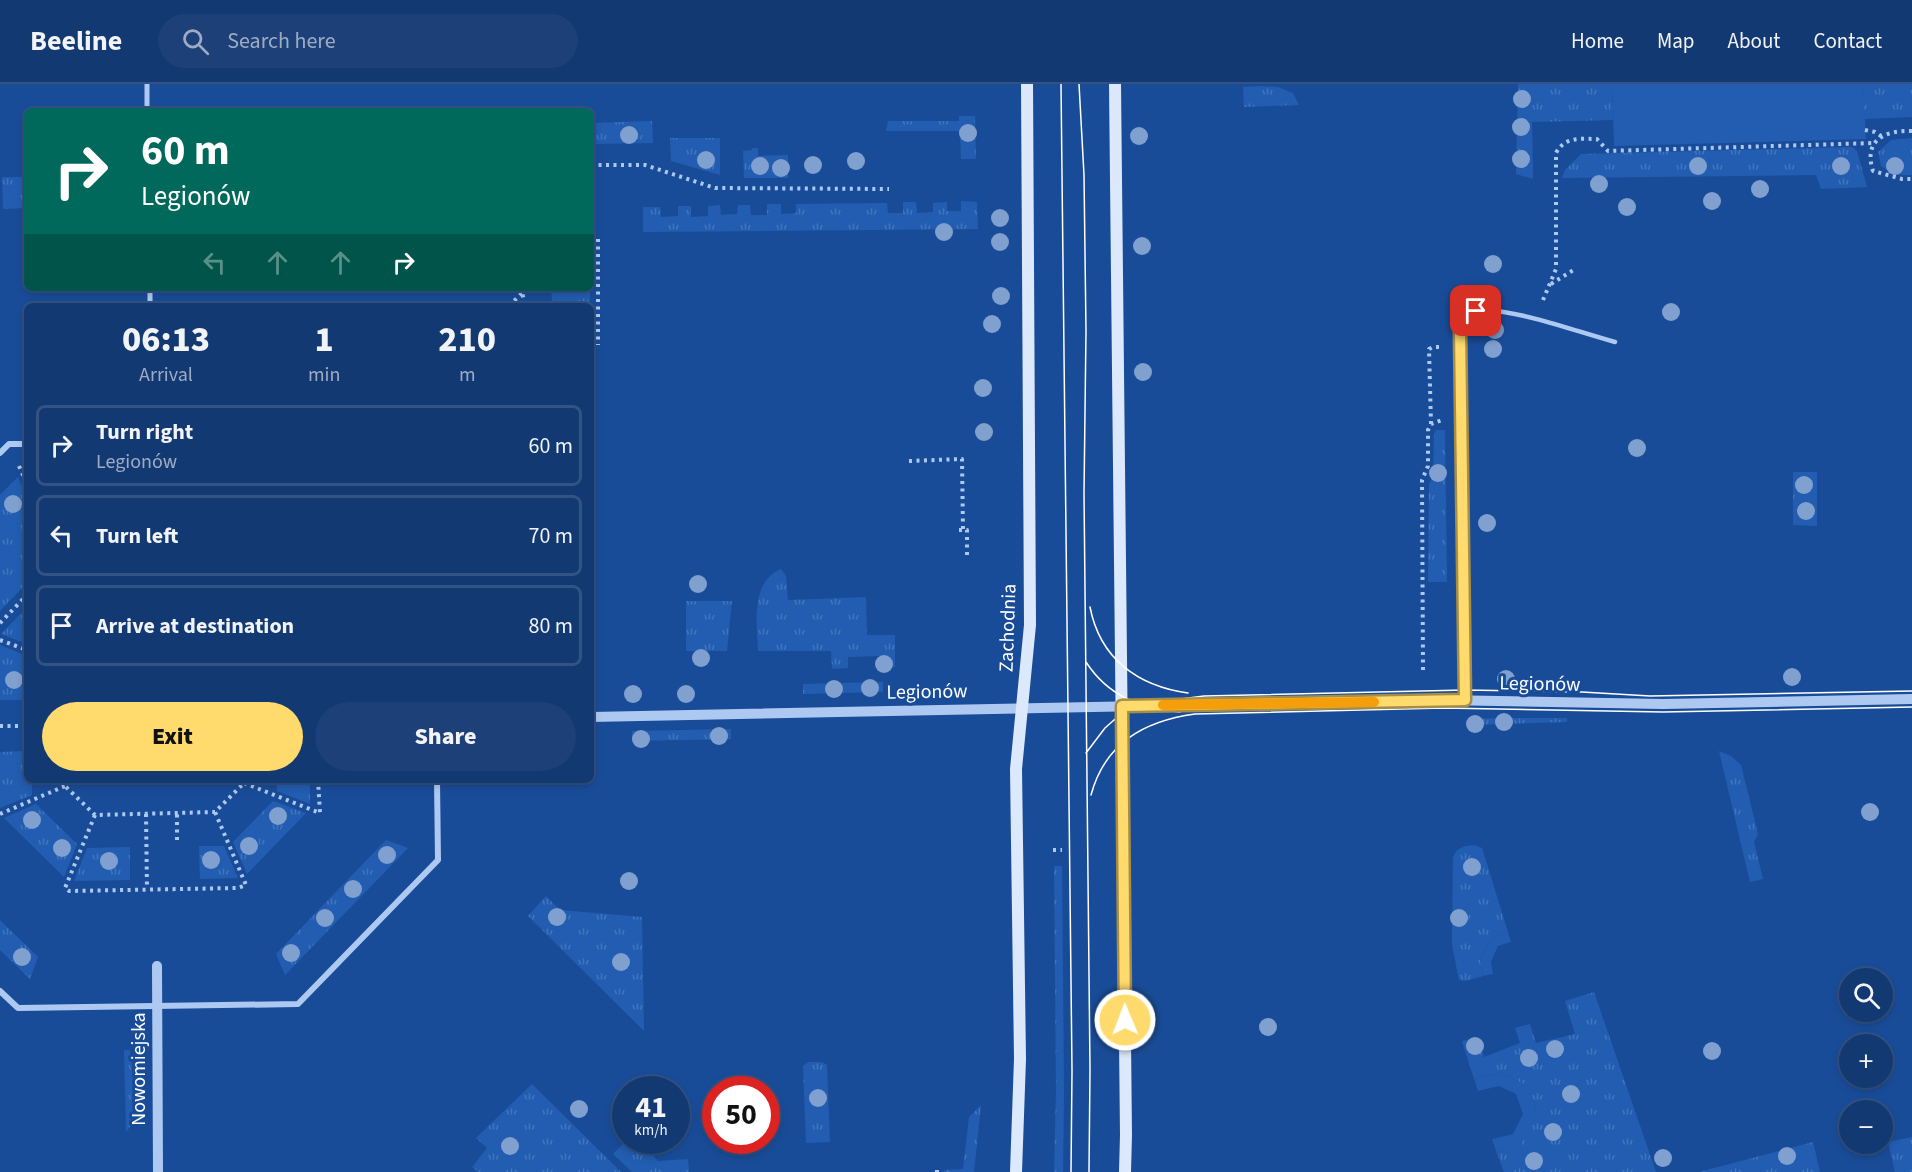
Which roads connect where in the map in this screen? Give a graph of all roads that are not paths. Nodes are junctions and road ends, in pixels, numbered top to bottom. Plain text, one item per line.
1 (147, 84) edge
2 (1027, 84) edge
3 (1115, 84) edge
4 (147, 108) edge
5 (1615, 342) dead end
6 (24, 444) edge
7 (0, 453) edge
8 (1912, 699) edge
9 (1465, 700) junction
10 (1122, 706) junction
11 (1022, 708) junction
12 (594, 717) edge
13 (437, 783) edge
14 (157, 966) dead end
15 (0, 991) edge
16 (157, 1006) junction
17 (158, 1172) edge
18 (1016, 1172) edge
19 (1125, 1172) edge

1 - 4 street
2 - 11 main road, Zachodnia
3 - 10 main road
5 - 9 lane
6 - 7 street
8 - 9 street, Legionów
9 - 10 street, Legionów
10 - 11 street, Legionów
10 - 19 main road
11 - 12 street, Legionów
11 - 18 main road, Zachodnia
13 - 16 street
14 - 16 street, Nowomiejska
15 - 16 street
16 - 17 street, Nowomiejska

